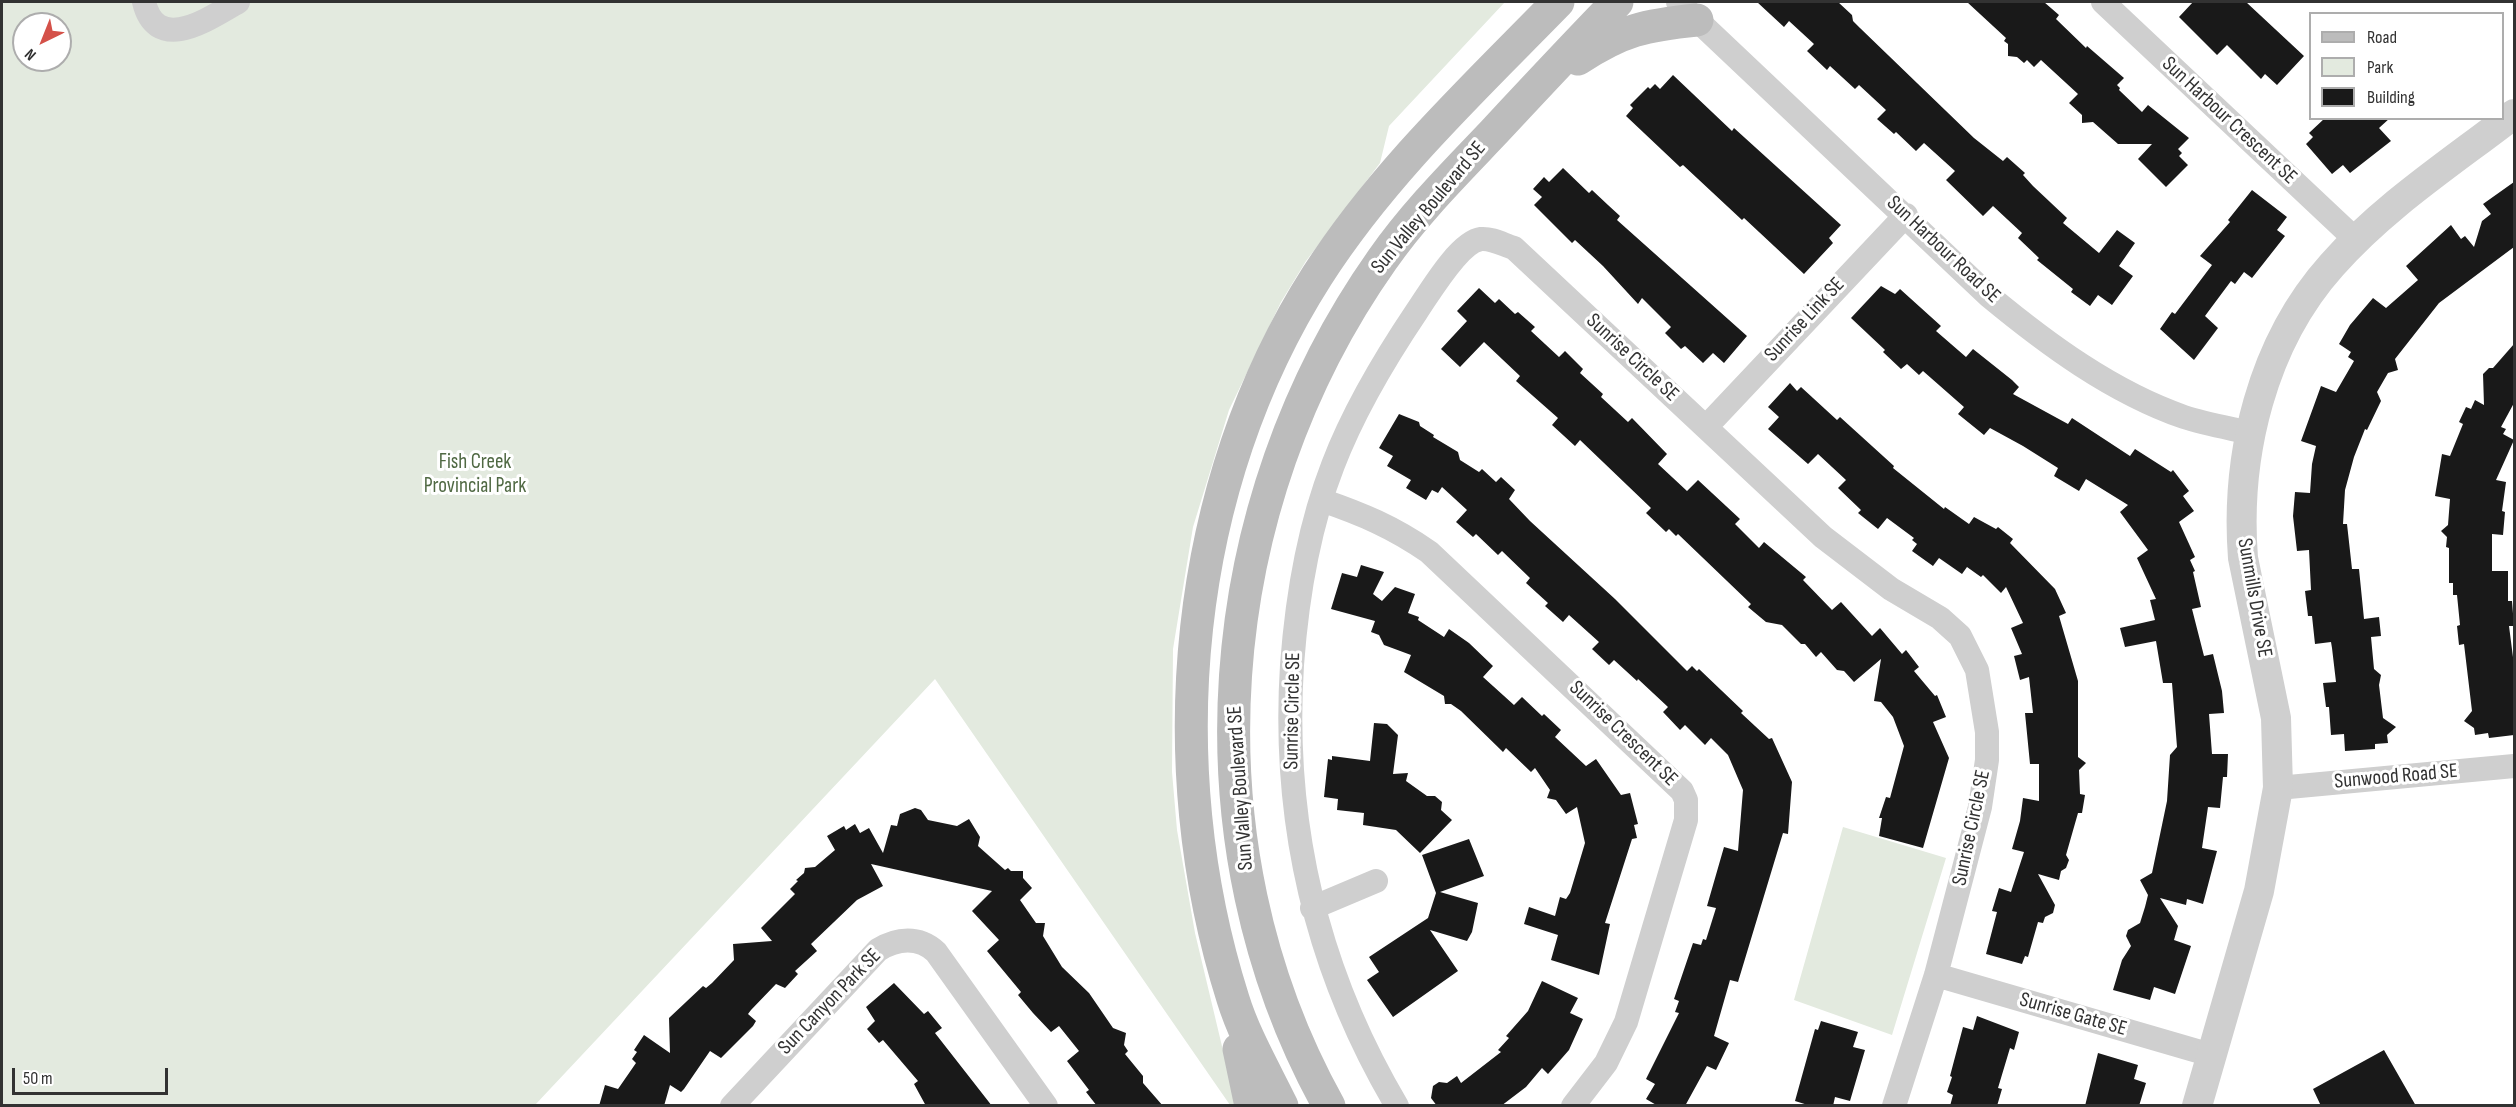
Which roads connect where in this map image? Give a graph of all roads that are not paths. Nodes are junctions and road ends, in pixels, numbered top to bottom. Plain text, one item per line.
1 (144, 2) edge
2 (238, 2) edge
3 (1558, 2) edge
4 (1617, 2) edge
5 (2103, 2) edge
6 (1688, 11) edge
7 (1539, 84) junction
8 (2514, 114) edge
9 (1906, 215) junction
10 (2356, 240) junction
11 (1706, 427) junction
12 (2251, 432) junction
13 (1321, 500) junction
14 (2514, 766) edge
15 (2278, 788) junction
16 (1376, 881) dead end
17 (1312, 908) junction
18 (1936, 975) junction
19 (1234, 1002) junction
20 (2211, 1055) junction
21 (732, 1106) edge
22 (1046, 1106) edge
23 (1251, 1106) edge
24 (1282, 1106) edge
25 (1329, 1106) edge
26 (1397, 1106) edge
27 (1573, 1106) edge
28 (1894, 1106) edge
29 (2197, 1106) edge

1 - 2 street
3 - 19 main road, Sun Valley Boulevard SE
4 - 7 main road, Sun Valley Boulevard SE
5 - 10 street, Sun Harbour Crescent SE
6 - 7 main road
6 - 9 street, Sun Harbour Road SE
7 - 25 main road, Sun Valley Boulevard SE
8 - 10 street, Sunmills Drive SE
9 - 11 street, Sunrise Link SE
9 - 12 street, Sun Harbour Road SE
10 - 12 street, Sunmills Drive SE
11 - 13 street, Sunrise Circle SE
11 - 18 street, Sunrise Circle SE
12 - 15 street, Sunmills Drive SE
13 - 17 street, Sunrise Circle SE
13 - 27 street, Sunrise Crescent SE
14 - 15 street, Sunwood Road SE
15 - 20 street, Sunmills Drive SE
16 - 17 street
17 - 26 street, Sunrise Circle SE
18 - 20 street, Sunrise Gate SE
18 - 28 street, Sunrise Circle SE
19 - 23 main road
19 - 24 main road, Sun Valley Boulevard SE
20 - 29 street, Sunmills Drive SE
21 - 22 street, Sun Canyon Park SE

